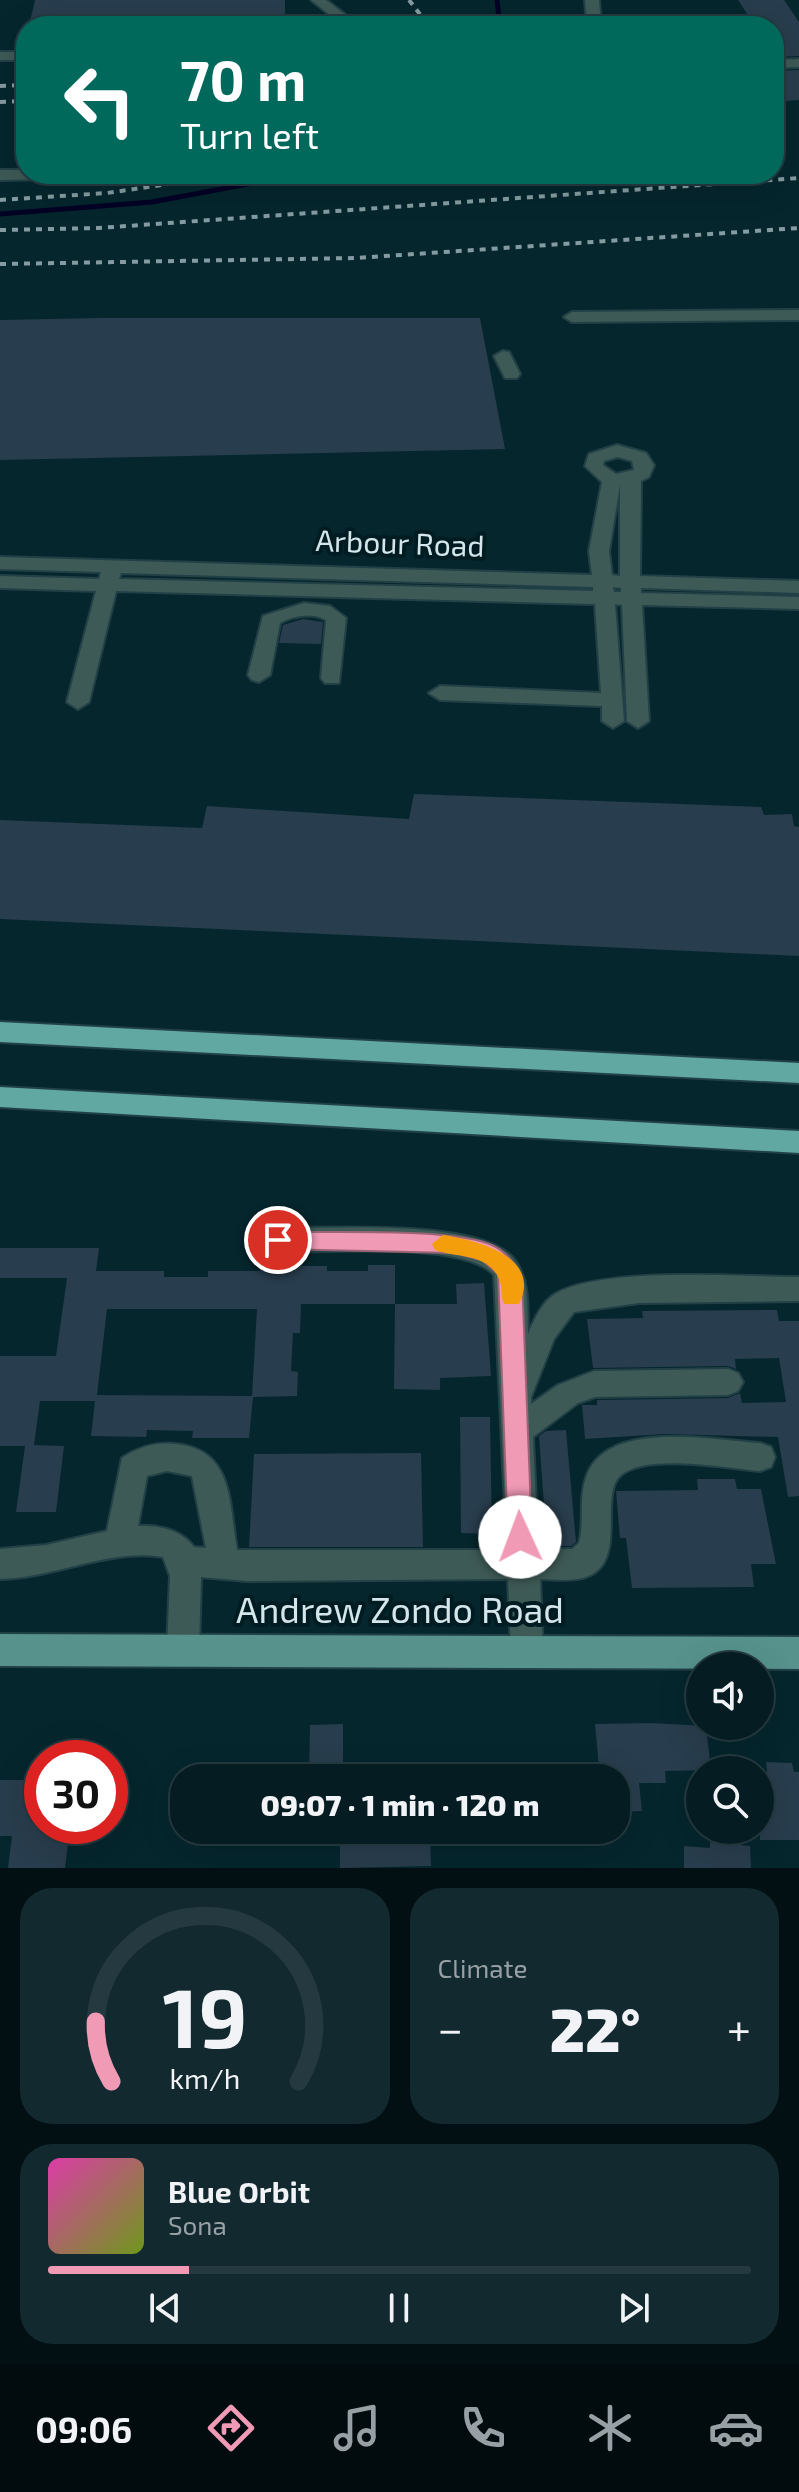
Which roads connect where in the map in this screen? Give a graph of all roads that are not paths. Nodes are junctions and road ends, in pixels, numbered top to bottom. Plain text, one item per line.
1 (318, 0) edge
2 (340, 16) edge
3 (799, 315) edge
4 (572, 317) dead end
5 (503, 356) dead end
6 (511, 374) dead end
7 (577, 473) dead end
8 (607, 506) junction
9 (0, 563) edge
10 (110, 576) junction
11 (0, 582) edge
12 (799, 587) edge
13 (603, 589) junction
14 (631, 590) junction
15 (799, 603) edge
16 (259, 675) dead end
17 (332, 678) dead end
18 (440, 693) dead end
19 (78, 702) dead end
20 (638, 721) dead end
21 (0, 1032) edge
22 (799, 1073) edge
23 (0, 1097) edge
24 (799, 1142) edge
25 (278, 1240) dead end
26 (799, 1289) edge
27 (728, 1382) dead end
28 (515, 1401) junction
29 (516, 1432) junction
30 (760, 1457) dead end
31 (120, 1544) junction
32 (184, 1561) junction
33 (521, 1563) junction
34 (0, 1564) edge
35 (224, 1565) junction
36 (183, 1649) junction
37 (0, 1650) edge
38 (527, 1651) junction
39 (799, 1653) edge

1 - 2 street
3 - 4 street
5 - 6 street
7 - 8 street
8 - 13 street
8 - 14 street
9 - 10 street, Arbour Road
10 - 11 street, Arbour Road
10 - 13 street, Arbour Road
10 - 19 street
12 - 14 street, Arbour Road
13 - 14 street, Arbour Road
13 - 18 street
14 - 15 street, Arbour Road
14 - 20 street
16 - 17 street
21 - 22 highway
23 - 24 highway
25 - 28 street
26 - 28 street
27 - 29 street
28 - 29 street
29 - 33 street
30 - 33 street
31 - 32 street
31 - 34 street
31 - 35 street
32 - 35 street
32 - 36 street
33 - 35 street
33 - 38 street
36 - 37 main road, Andrew Zondo Road
36 - 38 main road, Andrew Zondo Road
38 - 39 main road, Andrew Zondo Road

